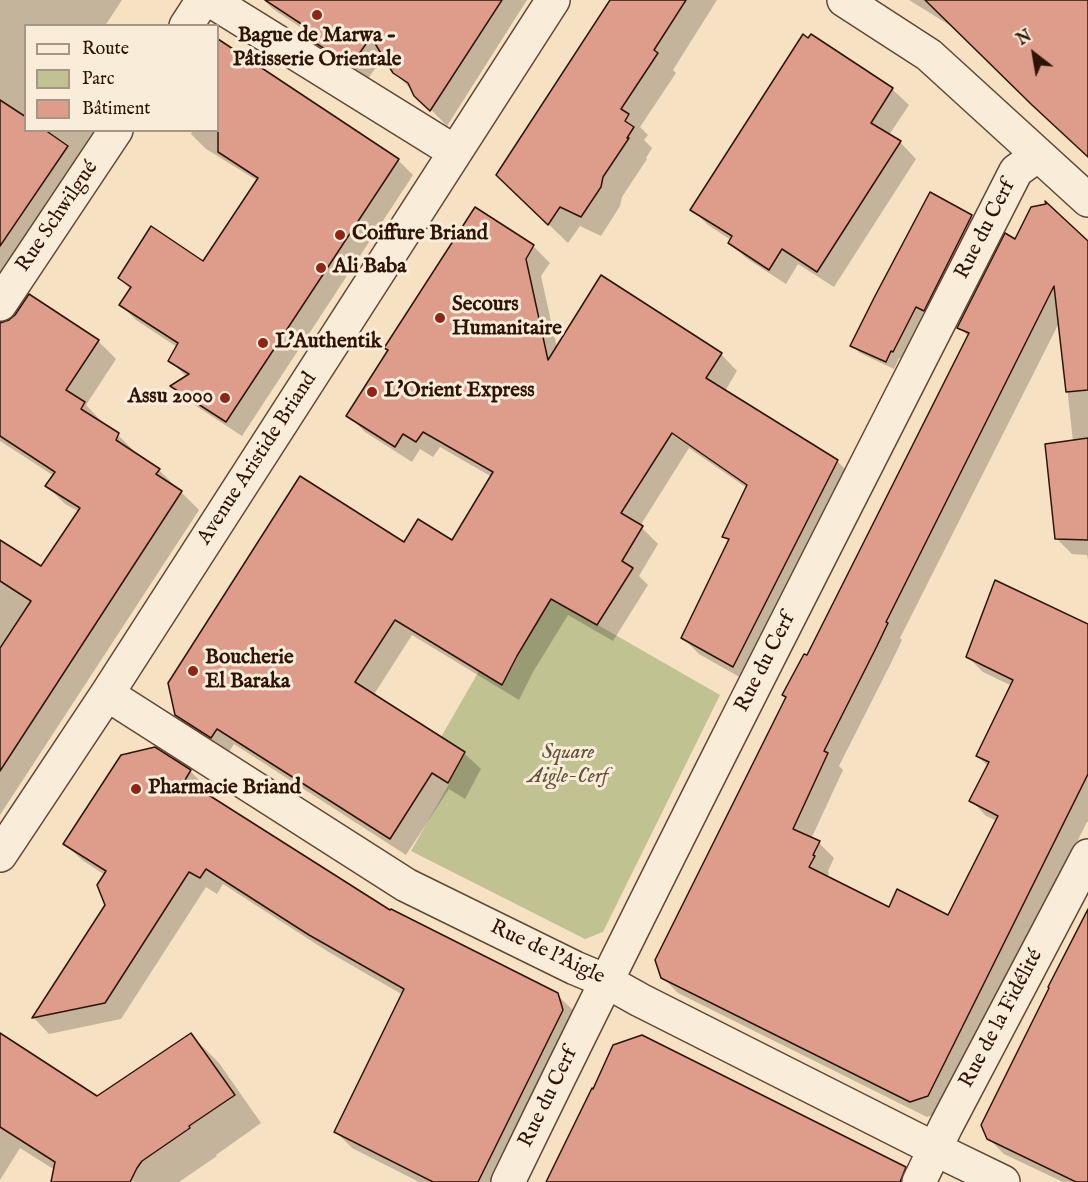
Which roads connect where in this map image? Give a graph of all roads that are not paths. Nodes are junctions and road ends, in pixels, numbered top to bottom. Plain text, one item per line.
1 (203, 0) edge
2 (210, 0) edge
3 (553, 0) edge
4 (844, 0) edge
5 (187, 24) edge
6 (115, 132) edge
7 (455, 152) junction
8 (1038, 155) junction
9 (1088, 200) edge
10 (0, 304) edge
11 (108, 694) junction
12 (0, 855) edge
13 (1088, 856) edge
14 (606, 981) junction
15 (935, 1149) junction
16 (508, 1182) edge
17 (919, 1182) edge
18 (1003, 1182) edge

1 - 5 street
2 - 7 street
3 - 7 street, Avenue Aristide Briand
4 - 8 street
6 - 10 street, Rue Schwilgué
7 - 11 street, Avenue Aristide Briand
8 - 9 street
8 - 14 street, Rue du Cerf
11 - 12 street, Avenue Aristide Briand
11 - 14 street, Rue de l'Aigle
13 - 15 street, Rue de la Fidélité
14 - 15 street, Rue de l'Aigle
14 - 16 street, Rue du Cerf
15 - 17 street, Rue de la Fidélité
15 - 18 street, Rue de l'Aigle

